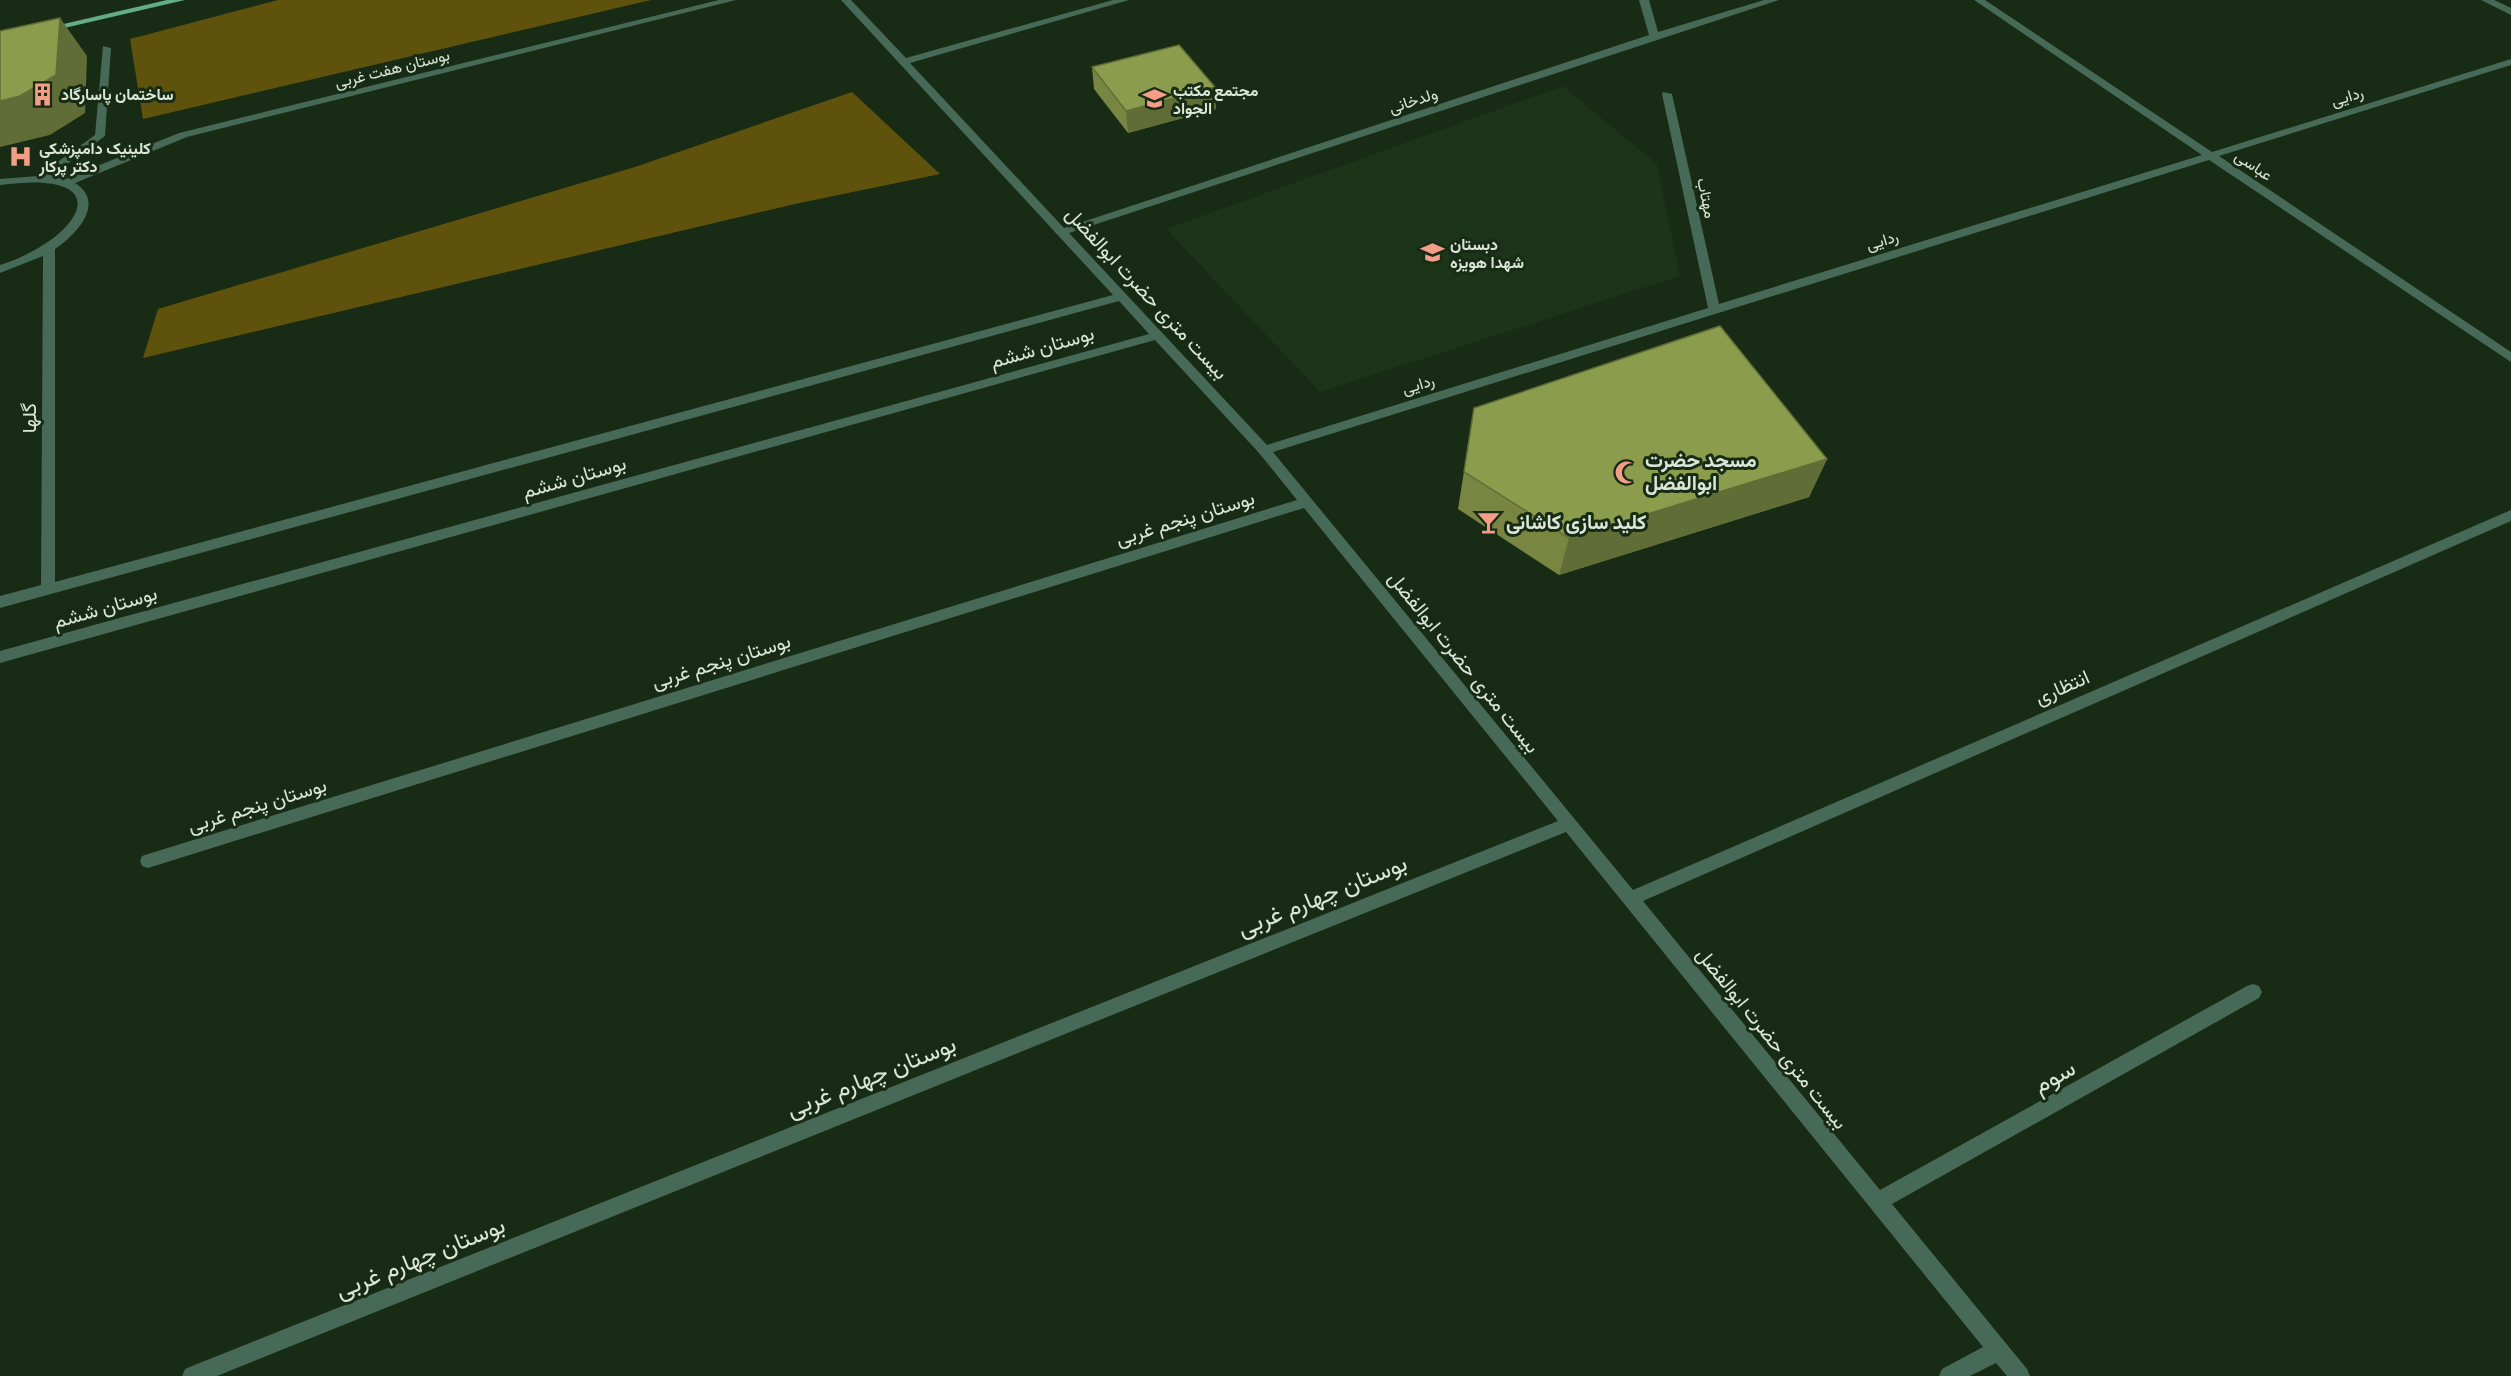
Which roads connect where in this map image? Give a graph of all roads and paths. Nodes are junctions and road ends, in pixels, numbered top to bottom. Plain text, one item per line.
1 (180, 0) edge
2 (731, 0) edge
3 (846, 0) edge
4 (1124, 0) edge
5 (1644, 0) edge
6 (1774, 0) edge
7 (1979, 0) edge
8 (2486, 0) edge
9 (2511, 12) edge
10 (32, 32) edge
11 (1654, 36) junction
12 (106, 48) dead end
13 (904, 62) junction
14 (2511, 62) edge
15 (1667, 94) dead end
16 (2210, 156) junction
17 (39, 179) junction
18 (0, 182) edge
19 (66, 183) junction
20 (1062, 232) junction
21 (49, 247) junction
22 (0, 269) edge
23 (1122, 297) junction
24 (1714, 310) junction
25 (1158, 335) junction
26 (2511, 358) edge
27 (1264, 450) junction
28 (1307, 502) junction
29 (2511, 515) edge
30 (48, 590) junction
31 (0, 602) edge
32 (0, 657) edge
33 (1569, 824) junction
34 (148, 861) dead end
35 (1630, 899) junction
36 (2253, 992) dead end
37 (1878, 1202) junction
38 (1999, 1350) junction
39 (192, 1376) edge
40 (1950, 1376) edge
41 (2020, 1376) edge

1 - 10 main road
2 - 19 street, بوستان هفت غربی
3 - 13 street, بیست متری حضرت ابوالفضل
4 - 13 street
5 - 11 street
6 - 11 street, ولدخانی
7 - 16 street, عباسی
8 - 9 street
11 - 20 street, ولدخانی
12 - 17 street
13 - 20 street, بیست متری حضرت ابوالفضل
14 - 16 street, ردایی
15 - 24 street, مهتاب
16 - 24 street, ردایی
16 - 26 street, عباسی
17 - 18 street
17 - 19 street
19 - 21 street
20 - 23 street, بیست متری حضرت ابوالفضل
21 - 22 street
21 - 30 street, گلها
23 - 25 street, بیست متری حضرت ابوالفضل
23 - 30 street, بوستان ششم
24 - 27 street, ردایی
25 - 27 street, بیست متری حضرت ابوالفضل
25 - 32 street, بوستان ششم
27 - 28 street, بیست متری حضرت ابوالفضل
28 - 33 street, بیست متری حضرت ابوالفضل
28 - 34 street, بوستان پنجم غربی
29 - 35 street, انتظاری
30 - 31 street, بوستان ششم
33 - 35 street, بیست متری حضرت ابوالفضل
33 - 39 street, بوستان چهارم غربی
35 - 37 street, بیست متری حضرت ابوالفضل
36 - 37 street, سوم
37 - 38 street, بیست متری حضرت ابوالفضل
38 - 40 street
38 - 41 street, بیست متری حضرت ابوالفضل

